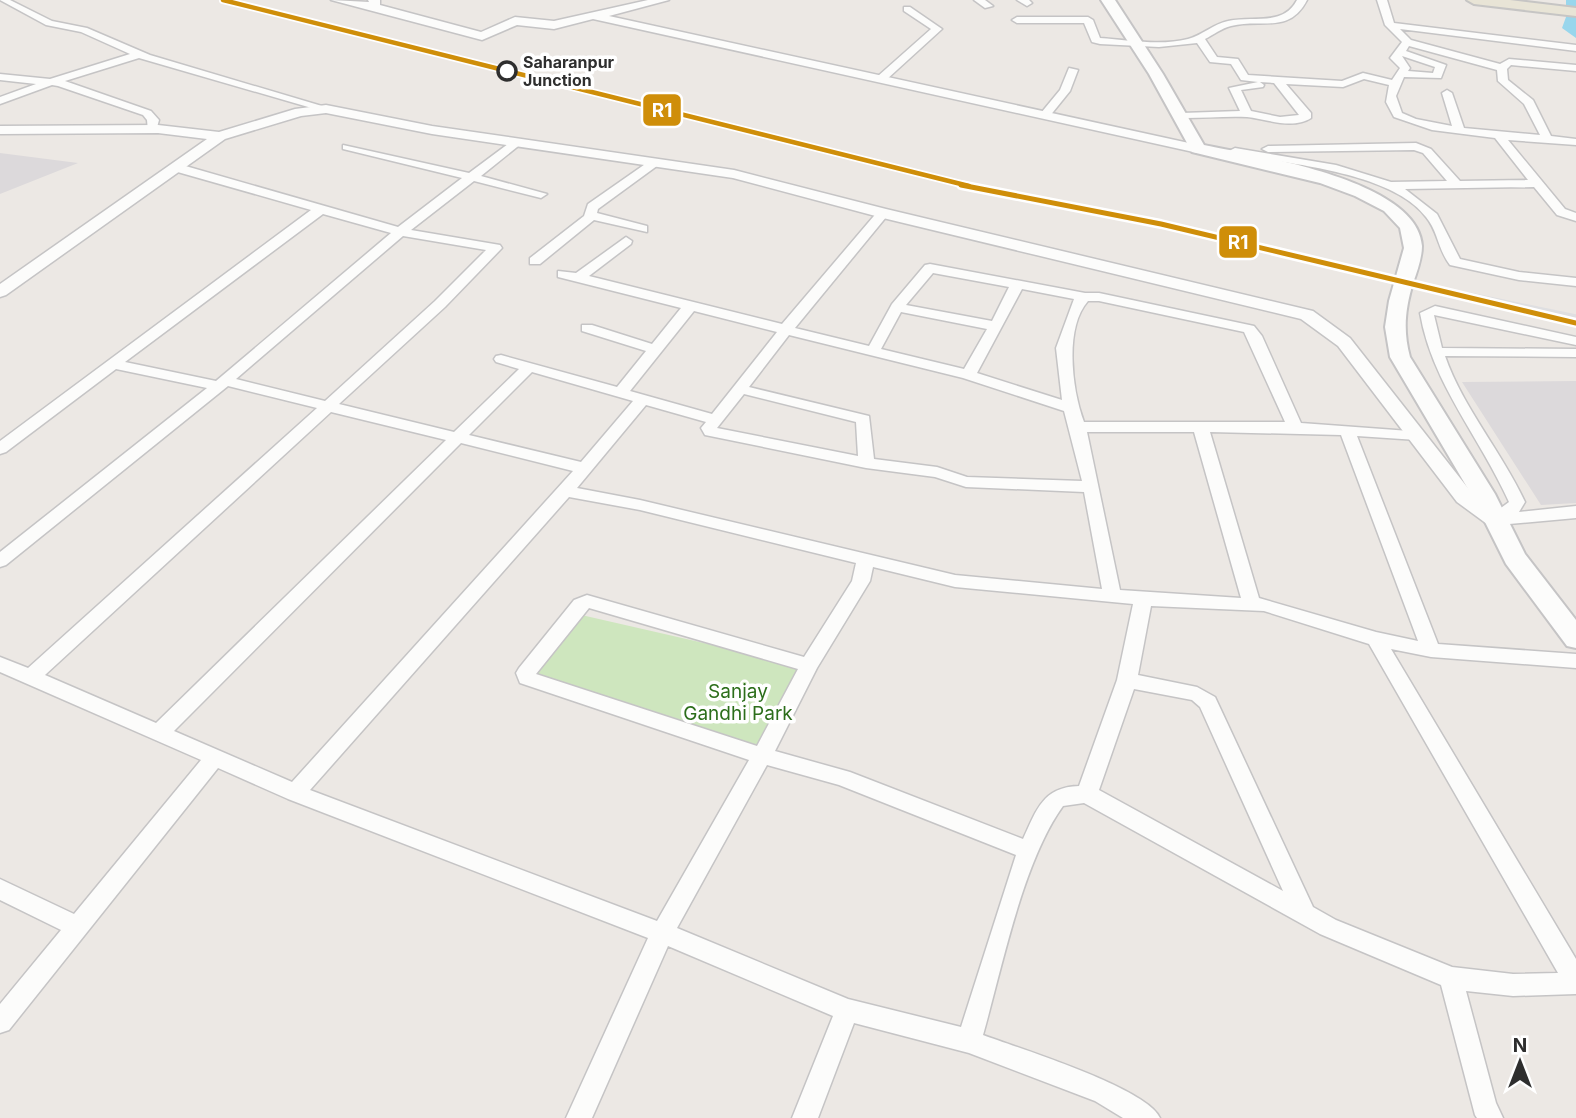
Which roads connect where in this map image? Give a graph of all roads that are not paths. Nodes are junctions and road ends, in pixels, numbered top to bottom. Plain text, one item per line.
1 (3, 0) edge
2 (337, 0) edge
3 (663, 0) edge
4 (979, 0) edge
5 (1108, 0) edge
6 (1119, 0) edge
7 (1302, 0) edge
8 (1382, 0) edge
9 (1474, 0) edge
10 (1497, 0) edge
11 (1527, 3) edge
12 (375, 4) edge
13 (988, 6) dead end
14 (627, 8) junction
15 (907, 9) dead end
16 (1576, 10) edge
17 (593, 16) junction
18 (1017, 20) dead end
19 (626, 23) junction
20 (1390, 25) junction
21 (1200, 39) junction
22 (1407, 41) junction
23 (1142, 43) junction
24 (1576, 48) edge
25 (1400, 52) junction
26 (141, 54) junction
27 (1543, 61) dead end
28 (1502, 68) junction
29 (1576, 68) edge
30 (1073, 70) dead end
31 (0, 77) edge
32 (882, 78) junction
33 (1397, 79) junction
34 (51, 82) junction
35 (1279, 82) junction
36 (1447, 93) dead end
37 (0, 101) edge
38 (326, 109) junction
39 (1186, 114) junction
40 (1247, 114) junction
41 (1045, 115) junction
42 (152, 129) junction
43 (1459, 129) junction
44 (0, 130) edge
45 (1497, 134) junction
46 (220, 136) junction
47 (1547, 139) junction
48 (1576, 142) edge
49 (516, 143) junction
50 (347, 147) dead end
51 (1213, 148) junction
52 (655, 163) junction
53 (178, 168) junction
54 (471, 177) junction
55 (1536, 183) junction
56 (1457, 185) junction
57 (1390, 186) junction
58 (541, 194) dead end
59 (320, 210) junction
60 (883, 213) junction
61 (592, 216) junction
62 (1576, 217) edge
63 (642, 229) dead end
64 (400, 232) junction
65 (626, 241) dead end
66 (535, 261) dead end
67 (1576, 282) edge
68 (1017, 285) junction
69 (0, 292) edge
70 (1085, 297) junction
71 (691, 305) junction
72 (897, 307) junction
73 (996, 326) junction
74 (587, 328) dead end
75 (786, 329) junction
76 (1576, 341) edge
77 (656, 350) junction
78 (873, 351) junction
79 (1435, 352) junction
80 (1576, 353) edge
81 (501, 359) dead end
82 (111, 364) junction
83 (529, 367) junction
84 (968, 375) junction
85 (222, 384) junction
86 (740, 389) junction
87 (619, 394) junction
88 (642, 400) junction
89 (331, 405) junction
90 (1071, 408) junction
91 (716, 420) junction
92 (1078, 427) junction
93 (1295, 427) junction
94 (1201, 428) junction
95 (1348, 432) junction
96 (1417, 435) junction
97 (457, 436) junction
98 (0, 449) edge
99 (866, 463) junction
100 (583, 468) junction
101 (1091, 487) junction
102 (565, 491) junction
103 (1576, 512) edge
104 (1500, 529) junction
105 (866, 560) junction
106 (0, 561) edge
107 (1112, 595) junction
108 (1143, 599) junction
109 (1252, 604) junction
110 (1576, 617) edge
111 (1376, 639) junction
112 (1576, 639) edge
113 (1431, 650) junction
114 (1576, 661) edge
115 (0, 664) edge
116 (809, 665) junction
117 (30, 678) junction
118 (1126, 680) junction
119 (160, 732) junction
120 (762, 756) junction
121 (215, 757) junction
122 (295, 793) junction
123 (1087, 794) junction
124 (1028, 850) junction
125 (0, 888) edge
126 (1304, 912) junction
127 (76, 926) junction
128 (662, 933) junction
129 (1451, 978) junction
130 (1576, 982) edge
131 (847, 1010) junction
132 (0, 1022) edge
133 (969, 1041) junction
134 (579, 1118) edge
135 (805, 1118) edge
136 (1147, 1118) edge
137 (1490, 1118) edge

1 - 26 street
2 - 12 street
3 - 14 street
4 - 13 street
5 - 23 main road
6 - 23 main road
7 - 21 street
8 - 20 street
9 - 11 main road
10 - 11 main road
11 - 16 main road
12 - 17 street
14 - 17 street
14 - 19 street
15 - 32 street
17 - 19 street
18 - 23 street
19 - 32 street
20 - 22 street
20 - 24 street
21 - 23 street
21 - 35 street
22 - 25 street
22 - 28 street
23 - 39 main road
23 - 51 main road
25 - 33 street
25 - 33 street
26 - 34 street
26 - 38 street
27 - 29 street
28 - 29 street
28 - 47 street
30 - 41 street
31 - 34 street
32 - 41 street
33 - 35 street
33 - 43 street
34 - 37 street
34 - 42 street
35 - 40 street
35 - 40 street
36 - 43 street
38 - 46 street
38 - 49 street
39 - 40 street
39 - 51 main road
41 - 51 street
42 - 44 street
42 - 46 street
43 - 45 street
45 - 47 street
45 - 55 street
46 - 53 street
47 - 48 street
49 - 52 street
49 - 54 street
50 - 54 street
51 - 56 street
51 - 57 street
51 - 104 main road
52 - 60 street
52 - 61 street
53 - 59 street
53 - 69 street
54 - 58 street
54 - 64 street
55 - 56 street
55 - 62 street
56 - 57 street
57 - 67 street
59 - 64 street
59 - 82 street
60 - 75 street
60 - 96 street
61 - 63 street
61 - 66 street
64 - 85 street
64 - 89 street
65 - 71 street
68 - 70 street
68 - 72 street
68 - 73 street
70 - 90 street
70 - 93 street
71 - 75 street
71 - 77 street
72 - 73 street
72 - 78 street
73 - 84 street
74 - 77 street
75 - 78 street
75 - 86 street
76 - 79 street
77 - 87 street
78 - 84 street
79 - 80 street
79 - 104 street
81 - 83 street
82 - 85 street
82 - 98 street
83 - 87 street
83 - 97 street
84 - 90 street
85 - 89 street
85 - 106 street
86 - 91 street
86 - 99 street
87 - 88 street
88 - 91 street
88 - 100 street
89 - 97 street
89 - 117 street
90 - 92 street
91 - 99 street
92 - 94 street
92 - 101 street
93 - 94 street
93 - 95 street
94 - 109 street
95 - 96 street
95 - 113 street
96 - 104 street
97 - 100 street
97 - 119 street
99 - 101 street
100 - 102 street
101 - 107 street
102 - 105 street
102 - 122 street
103 - 104 street
104 - 110 main road
104 - 112 main road
105 - 107 street
105 - 116 street
107 - 108 street
108 - 109 street
108 - 118 street
109 - 111 street
111 - 113 street
111 - 130 street
113 - 114 street
115 - 117 street
116 - 120 street
116 - 120 street
117 - 119 street
118 - 123 street
118 - 126 street
119 - 121 street
120 - 124 street
120 - 128 street
121 - 122 street
121 - 127 street
122 - 128 street
123 - 124 street
123 - 126 street
124 - 133 street
125 - 127 street
126 - 129 street
127 - 132 street
128 - 131 street
128 - 134 street
129 - 130 street
129 - 137 street
131 - 133 street
131 - 135 street
133 - 136 street

